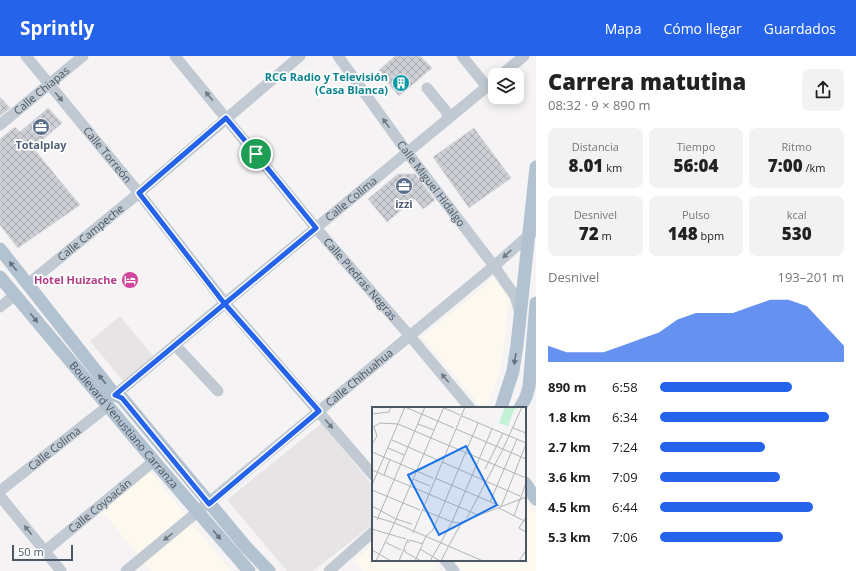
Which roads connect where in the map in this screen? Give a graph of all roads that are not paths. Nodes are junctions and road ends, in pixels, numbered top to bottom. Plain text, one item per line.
1 (26, 56) edge
2 (83, 56) edge
3 (175, 56) edge
4 (300, 56) edge
5 (338, 56) edge
6 (462, 56) edge
7 (524, 56) edge
8 (509, 68) edge
9 (488, 80) edge
10 (49, 84) junction
11 (488, 86) edge
12 (426, 88) dead end
13 (226, 118) junction
14 (448, 119) junction
15 (0, 125) edge
16 (407, 152) junction
17 (536, 167) edge
18 (139, 193) junction
19 (316, 228) junction
20 (532, 232) edge
21 (0, 249) edge
22 (494, 266) junction
23 (0, 277) edge
24 (28, 284) junction
25 (15, 295) junction
26 (224, 303) junction
27 (536, 303) edge
28 (0, 307) edge
29 (520, 314) junction
30 (410, 335) junction
31 (518, 336) junction
32 (533, 338) junction
33 (174, 345) junction
34 (534, 369) edge
35 (218, 391) dead end
36 (536, 397) edge
37 (112, 401) junction
38 (469, 407) edge
39 (501, 407) edge
40 (521, 407) edge
41 (521, 407) edge
42 (319, 411) junction
43 (154, 461) junction
44 (372, 474) edge
45 (526, 484) edge
46 (0, 491) edge
47 (0, 496) edge
48 (536, 499) edge
49 (209, 504) junction
50 (198, 513) junction
51 (372, 533) edge
52 (45, 551) junction
53 (446, 561) edge
54 (61, 571) edge
55 (126, 571) edge
56 (249, 571) edge
57 (269, 571) edge
58 (329, 571) edge
59 (454, 571) edge

1 - 10 street, Calle Torreón
2 - 10 street, Calle Chiapas
13 -> 3 street, Calle Piedras Negras
4 - 13 street, Calle Campeche
16 -> 5 street, Calle Miguel Hidalgo
6 - 9 street
7 - 8 street
10 - 15 street, Calle Chiapas
10 -> 18 street, Calle Torreón
11 - 14 street, Calle Colima
12 - 14 street
13 - 18 street, Calle Campeche
13 - 19 street, Calle Piedras Negras
14 - 16 street, Calle Colima
16 - 19 street, Calle Colima
16 - 22 street, Calle Miguel Hidalgo
17 - 20 main road
18 - 24 street, Calle Campeche
18 - 26 street, Calle Torreón
19 - 26 street, Calle Colima
19 - 30 street, Calle Piedras Negras
20 -> 22 street, Calle Chihuahua
20 - 29 main road
24 -> 21 main road, Boulevard Venustiano Carranza
22 - 29 street, Calle Miguel Hidalgo
22 - 30 street, Calle Chihuahua
23 - 25 main road, Boulevard Venustiano Carranza
37 -> 24 main road, Boulevard Venustiano Carranza
25 - 28 street
25 -> 37 main road, Boulevard Venustiano Carranza
26 - 33 street, Calle Colima
26 - 42 street, Calle Torreón
27 - 32 main road
29 - 31 main road
38 -> 30 street, Calle Piedras Negras
30 - 42 street, Calle Chihuahua
31 - 32 main road
31 -> 39 main road
32 - 34 main road
33 - 35 street
33 - 37 street, Calle Colima
34 - 40 main road
36 - 41 main road
37 - 43 main road, Boulevard Venustiano Carranza
37 - 46 street, Calle Colima
37 - 49 main road, Boulevard Venustiano Carranza
42 -> 44 street, Calle Torreón
42 - 49 street, Calle Chihuahua
43 - 50 main road, Boulevard Venustiano Carranza
43 - 52 street, Calle Coyoacán
45 - 48 main road
52 -> 47 street
49 - 50 street, Calle Chihuahua
49 - 57 main road, Boulevard Venustiano Carranza
50 -> 55 street, Calle Chihuahua
50 -> 56 main road, Boulevard Venustiano Carranza
51 - 58 street
52 - 54 street
53 - 59 street

